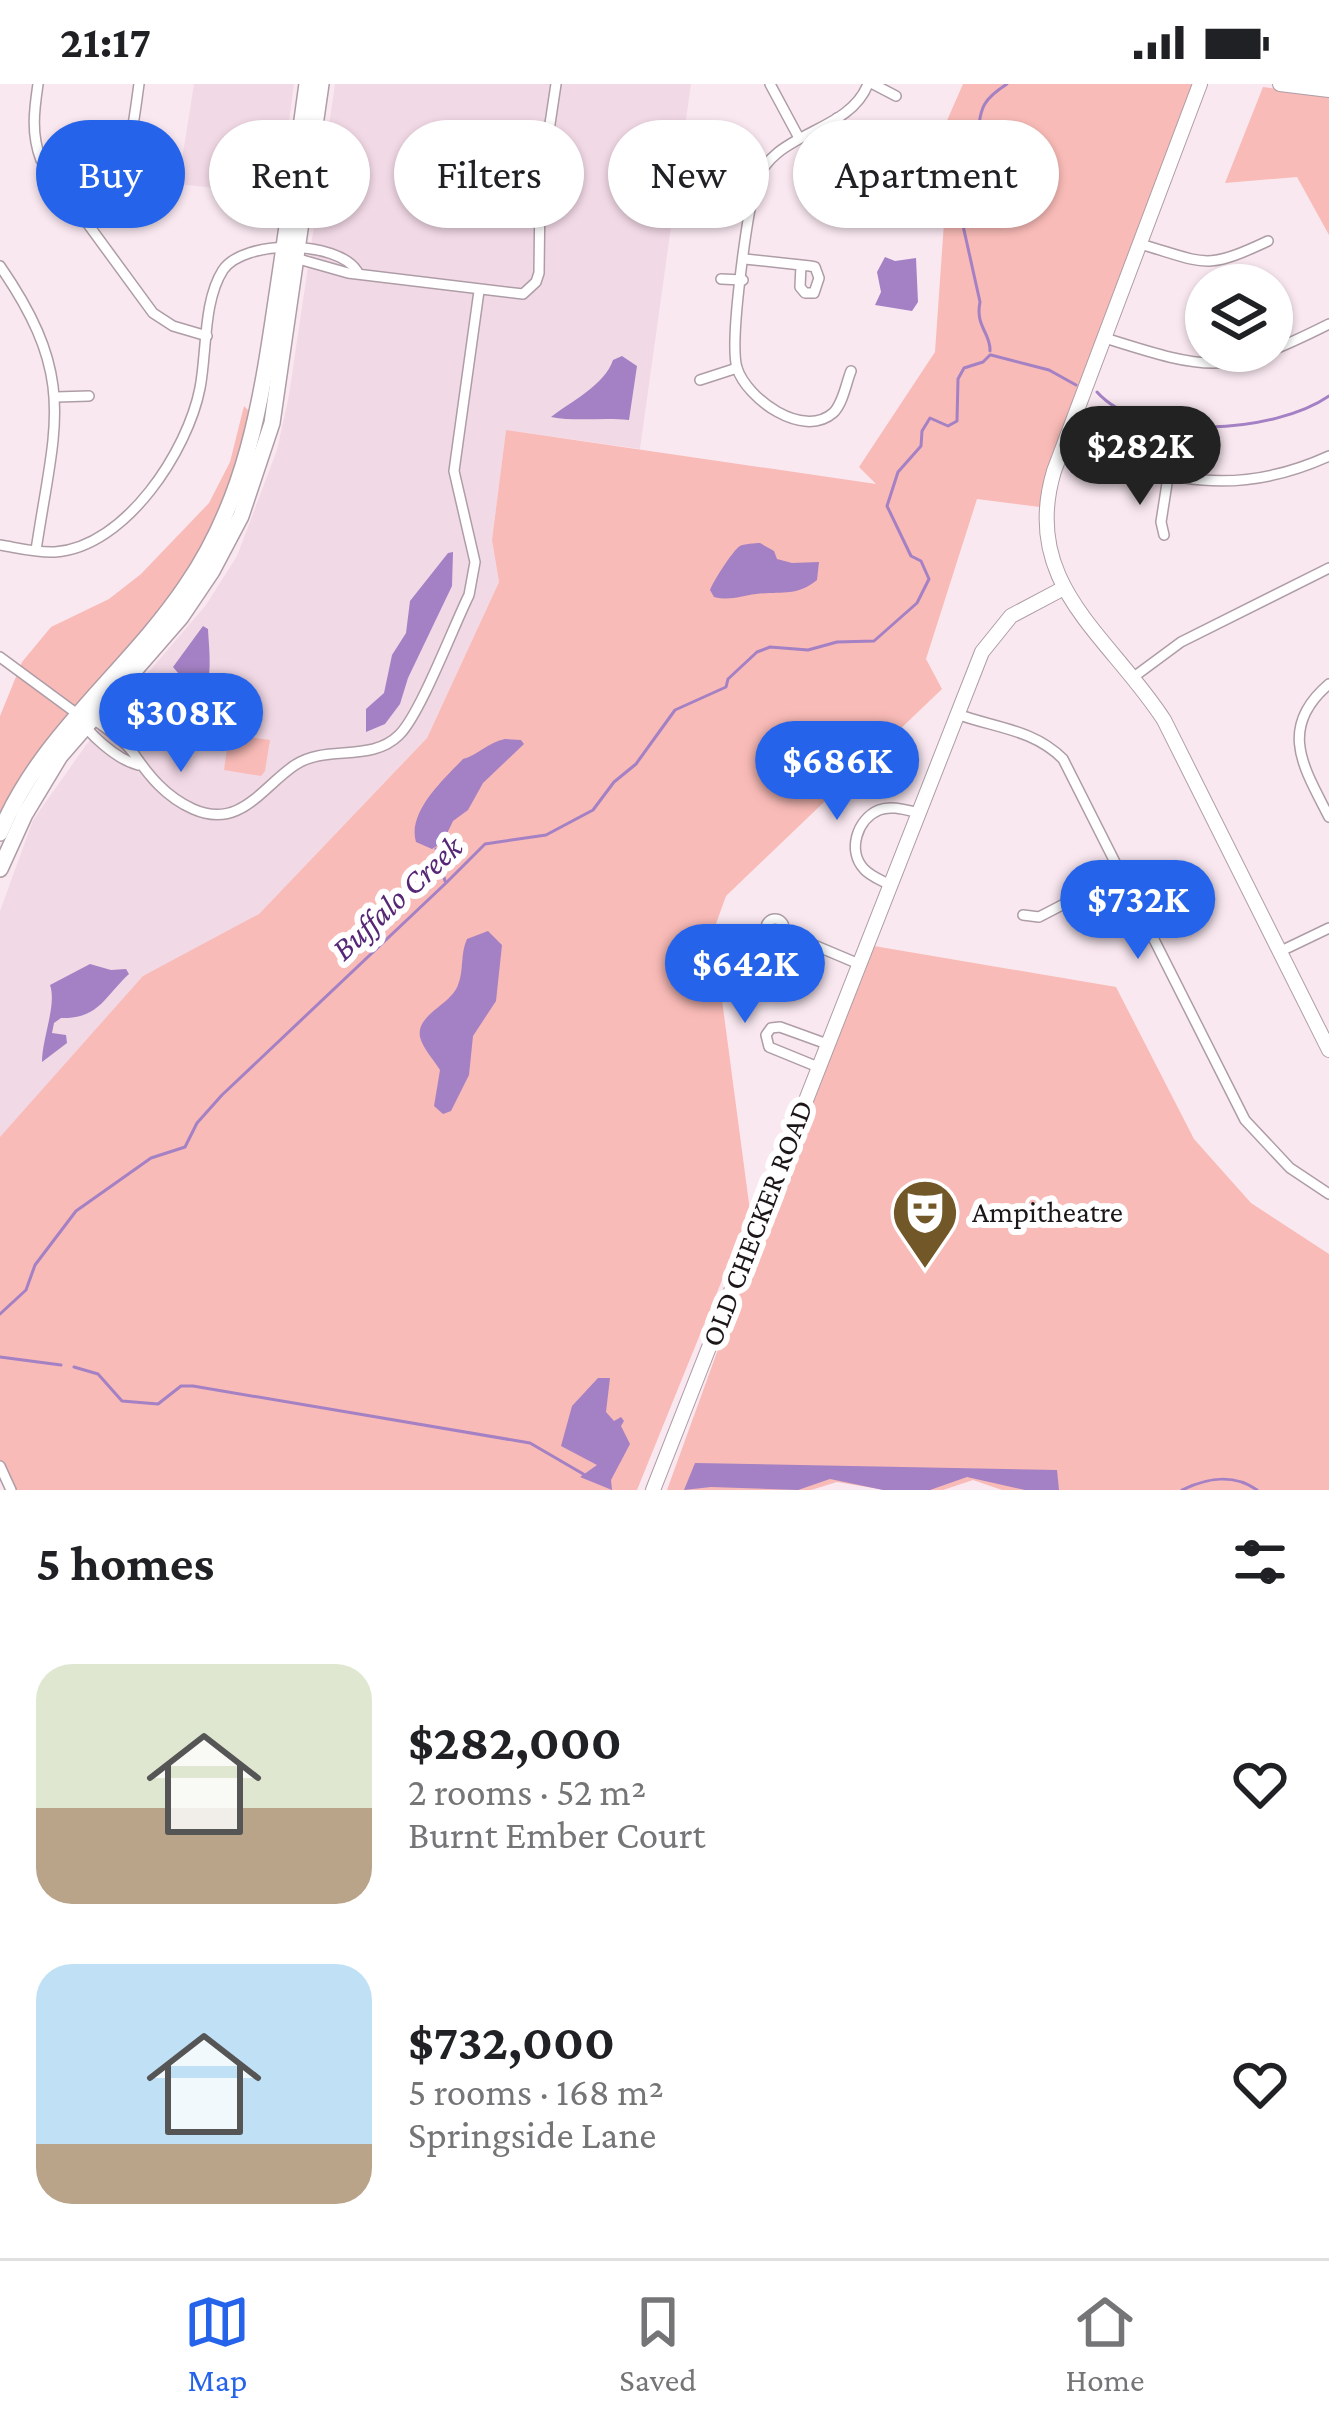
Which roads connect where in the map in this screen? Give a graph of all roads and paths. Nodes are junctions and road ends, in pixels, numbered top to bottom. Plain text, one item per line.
1 (38, 84) edge
2 (139, 84) edge
3 (308, 84) edge
4 (321, 84) edge
5 (556, 84) edge
6 (770, 84) edge
7 (870, 84) edge
8 (1201, 84) edge
9 (1280, 84) edge
10 (1329, 90) edge
11 (896, 96) dead end
12 (838, 118) joint
13 (133, 120) edge
14 (834, 120) edge
15 (793, 127) edge
16 (793, 143) edge
17 (36, 148) edge
18 (769, 163) edge
19 (92, 228) edge
20 (750, 228) edge
21 (1268, 241) dead end
22 (1140, 244) junction
23 (292, 252) junction
24 (746, 259) junction
25 (0, 266) edge
26 (801, 266) dead end
27 (721, 279) dead end
28 (743, 280) junction
29 (479, 291) junction
30 (1329, 324) edge
31 (207, 336) junction
32 (1105, 338) junction
33 (737, 368) junction
34 (850, 371) dead end
35 (700, 380) dead end
36 (89, 396) dead end
37 (56, 397) junction
38 (1064, 446) junction
39 (1329, 456) edge
40 (1168, 477) junction
41 (1164, 535) dead end
42 (0, 545) edge
43 (36, 550) junction
44 (1329, 568) edge
45 (1062, 589) junction
46 (0, 657) edge
47 (1135, 676) junction
48 (1329, 684) edge
49 (957, 714) junction
50 (84, 719) junction
51 (919, 813) junction
52 (1329, 817) edge
53 (0, 832) edge
54 (0, 869) edge
55 (1120, 875) junction
56 (890, 885) junction
57 (1023, 915) dead end
58 (1329, 928) edge
59 (782, 932) dead end
60 (1279, 952) junction
61 (859, 964) junction
62 (827, 1045) junction
63 (1329, 1050) edge
64 (818, 1067) junction
65 (1329, 1194) edge
66 (0, 1466) edge
67 (10, 1490) edge
68 (653, 1490) edge

1 - 17 street
2 - 13 street
3 - 23 main road
4 - 23 main road
5 - 29 street
6 - 15 street
7 - 11 street
7 - 12 street
8 - 22 street
9 - 10 street
12 - 14 street
16 - 18 street
19 - 31 street
20 - 24 street
21 - 22 street
22 - 32 street
23 - 29 street
23 - 31 street
23 - 50 main road
24 - 26 street
24 - 28 street
25 - 37 street
27 - 28 street
28 - 33 street
29 - 50 street
30 - 32 street
31 - 43 street
32 - 38 street
33 - 34 street
33 - 35 street
36 - 37 street
37 - 43 street
38 - 40 street
38 - 45 street
39 - 40 street
40 - 41 street
42 - 43 street
44 - 47 street
45 - 47 street
45 - 49 street, OLD CHECKER ROAD
46 - 50 street
47 - 60 street
48 - 52 street
49 - 51 street, OLD CHECKER ROAD
49 - 55 street
50 - 53 main road
50 - 54 main road
51 - 56 street, OLD CHECKER ROAD
51 - 56 street
55 - 57 street
55 - 65 street
56 - 61 street, OLD CHECKER ROAD
58 - 60 street
59 - 61 street
60 - 63 street
61 - 62 street, OLD CHECKER ROAD
62 - 64 street, OLD CHECKER ROAD
62 - 64 street
64 - 68 street, OLD CHECKER ROAD
66 - 67 street

